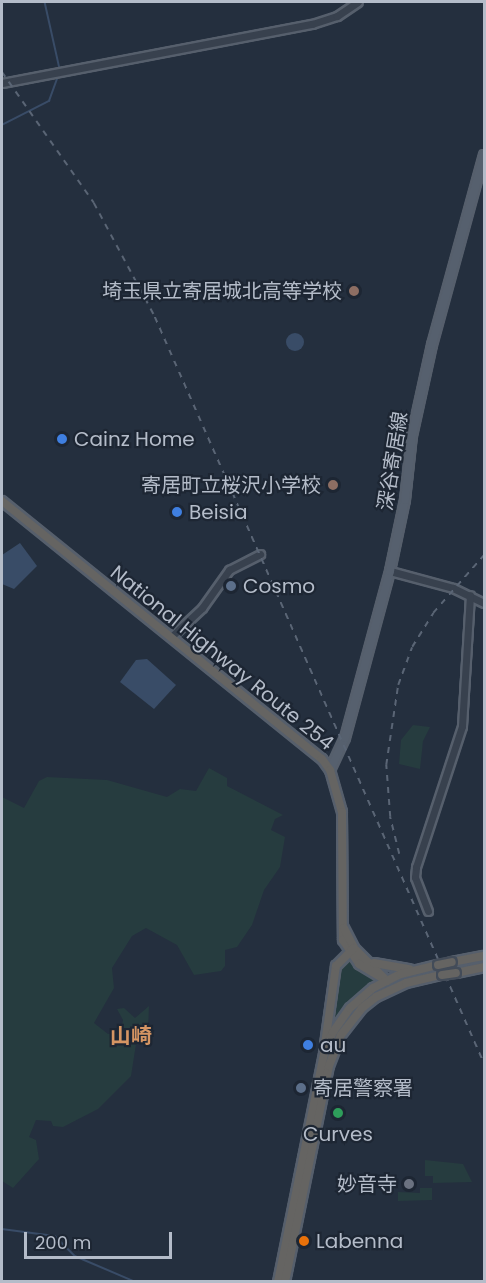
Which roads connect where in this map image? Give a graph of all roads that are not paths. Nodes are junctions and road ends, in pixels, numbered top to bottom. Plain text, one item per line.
1 (358, 2) edge
2 (2, 83) edge
3 (484, 155) edge
4 (2, 501) edge
5 (260, 554) dead end
6 (390, 571) junction
7 (470, 595) junction
8 (484, 603) edge
9 (172, 636) junction
10 (330, 770) junction
11 (428, 911) dead end
12 (351, 949) junction
13 (484, 956) edge
14 (371, 962) junction
15 (484, 968) edge
16 (420, 969) junction
17 (389, 985) junction
18 (324, 1053) junction
19 (278, 1281) edge
20 (285, 1281) edge

1 - 2 street
3 - 6 main road, 深谷寄居線
4 - 9 highway, National Highway Route 254
5 - 9 street
6 - 7 street
6 - 10 main road, 深谷寄居線
7 - 8 street
7 - 11 street
9 - 10 highway, National Highway Route 254
10 - 12 highway, National Highway Route 254
12 - 14 highway
12 - 17 highway
12 - 18 highway
13 - 16 highway, bridge
14 - 16 highway
14 - 17 highway
15 - 17 highway, bridge
16 - 17 highway
17 - 18 highway
17 - 20 highway
18 - 19 highway

